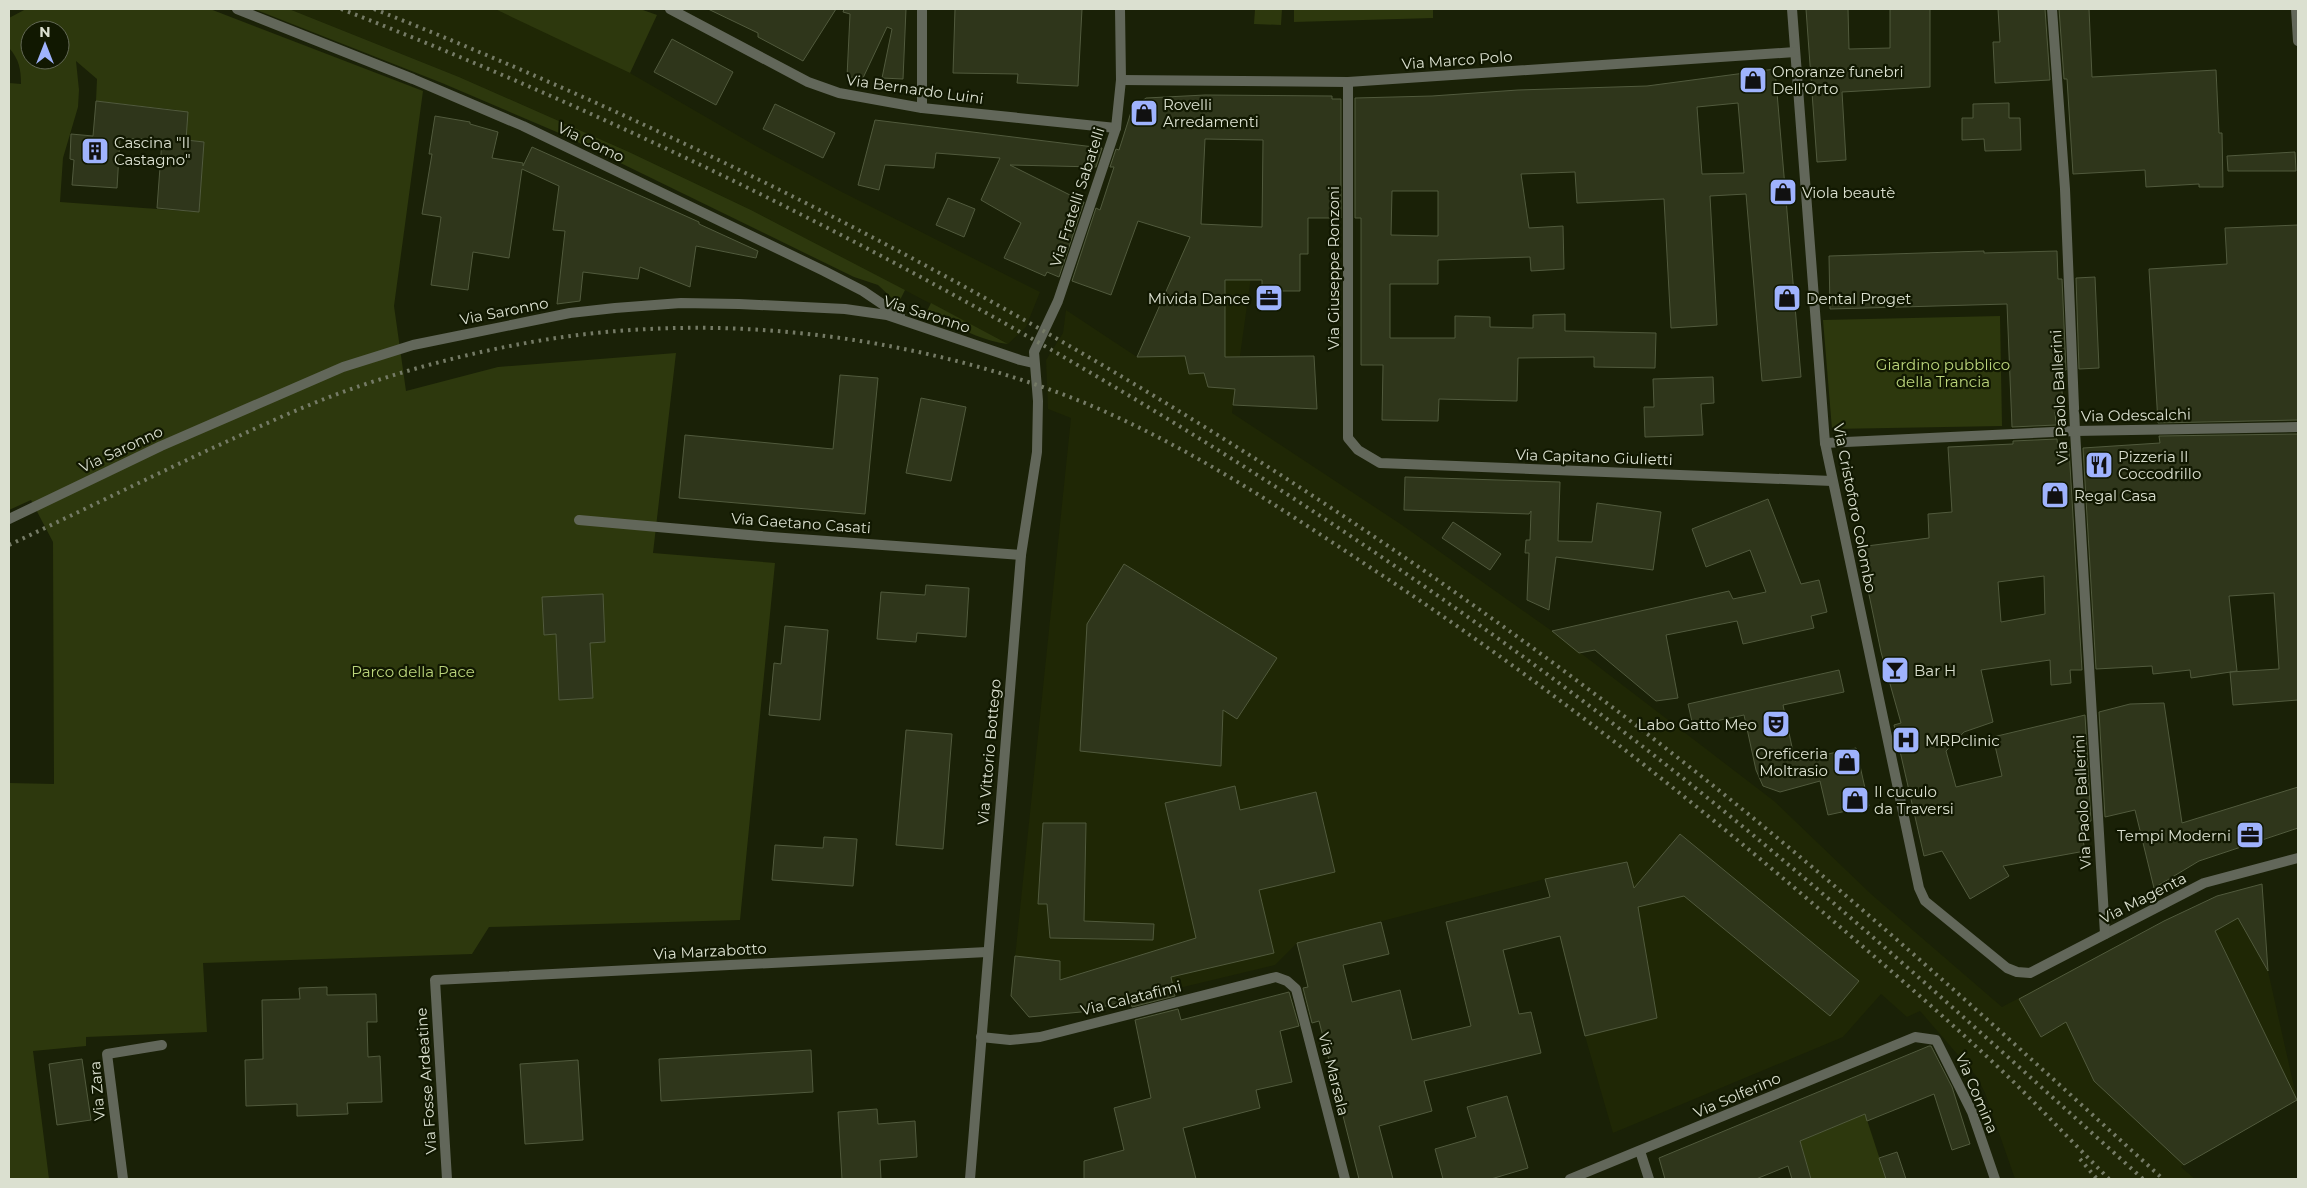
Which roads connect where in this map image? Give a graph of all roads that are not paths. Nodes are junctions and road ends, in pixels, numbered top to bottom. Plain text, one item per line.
1 (237, 9) edge
2 (670, 9) edge
3 (922, 9) edge
4 (1120, 9) edge
5 (1792, 9) edge
6 (2052, 9) edge
7 (2296, 9) edge
8 (2298, 41) edge
9 (1795, 52) junction
10 (1121, 80) junction
11 (1348, 82) junction
12 (922, 108) junction
13 (1116, 128) junction
14 (921, 326) junction
15 (1043, 330) joint
16 (1033, 363) junction
17 (2298, 427) edge
18 (2075, 431) junction
19 (1825, 443) junction
20 (1358, 450) joint
21 (1832, 481) junction
22 (9, 520) edge
23 (579, 520) dead end
24 (1021, 555) junction
25 (2298, 858) edge
26 (2105, 934) junction
27 (987, 952) junction
28 (2006, 968) joint
29 (435, 980) joint
30 (1287, 981) joint
31 (981, 1037) junction
32 (1915, 1037) joint
33 (162, 1046) dead end
34 (1640, 1151) junction
35 (123, 1179) edge
36 (447, 1179) edge
37 (970, 1179) edge
38 (1345, 1179) edge
39 (1570, 1179) edge
40 (1648, 1179) edge
41 (1995, 1179) edge

1 - 14 street, Via Como
2 - 12 street, Via Bernardo Luini
3 - 12 street
4 - 10 street, Via Fratelli Sabatelli
5 - 9 street, Via Cristoforo Colombo
6 - 18 street, Via Paolo Ballerini
7 - 8 street
9 - 11 street, Via Marco Polo
9 - 19 street, Via Cristoforo Colombo
10 - 11 street, Via Marco Polo
10 - 13 street, Via Fratelli Sabatelli
11 - 20 street, Via Giuseppe Ronzoni
12 - 13 street, Via Bernardo Luini
13 - 15 street, Via Fratelli Sabatelli
14 - 16 street, Via Saronno
14 - 22 street, Via Saronno
15 - 16 street, Via Vittorio Bottego
16 - 24 street, Via Vittorio Bottego
17 - 18 street, Via Odescalchi
18 - 19 street, Via Odescalchi
18 - 26 street, Via Paolo Ballerini
19 - 21 street, Via Cristoforo Colombo
20 - 21 street, Via Capitano Giulietti
21 - 28 street, Via Cristoforo Colombo
23 - 24 street, Via Gaetano Casati
24 - 27 street, Via Vittorio Bottego
25 - 26 street, Via Magenta
26 - 28 street, Via Magenta
27 - 29 street, Via Marzabotto
27 - 31 street, Via Vittorio Bottego
29 - 36 street, Via Fosse Ardeatine
30 - 31 street, Via Calatafimi
30 - 38 street, Via Marsala
31 - 37 street, Via Vittorio Bottego
32 - 34 street, Via Solferino
32 - 41 street, Via Comina
33 - 35 street, Via Zara
34 - 39 street, Via Solferino
34 - 40 street

